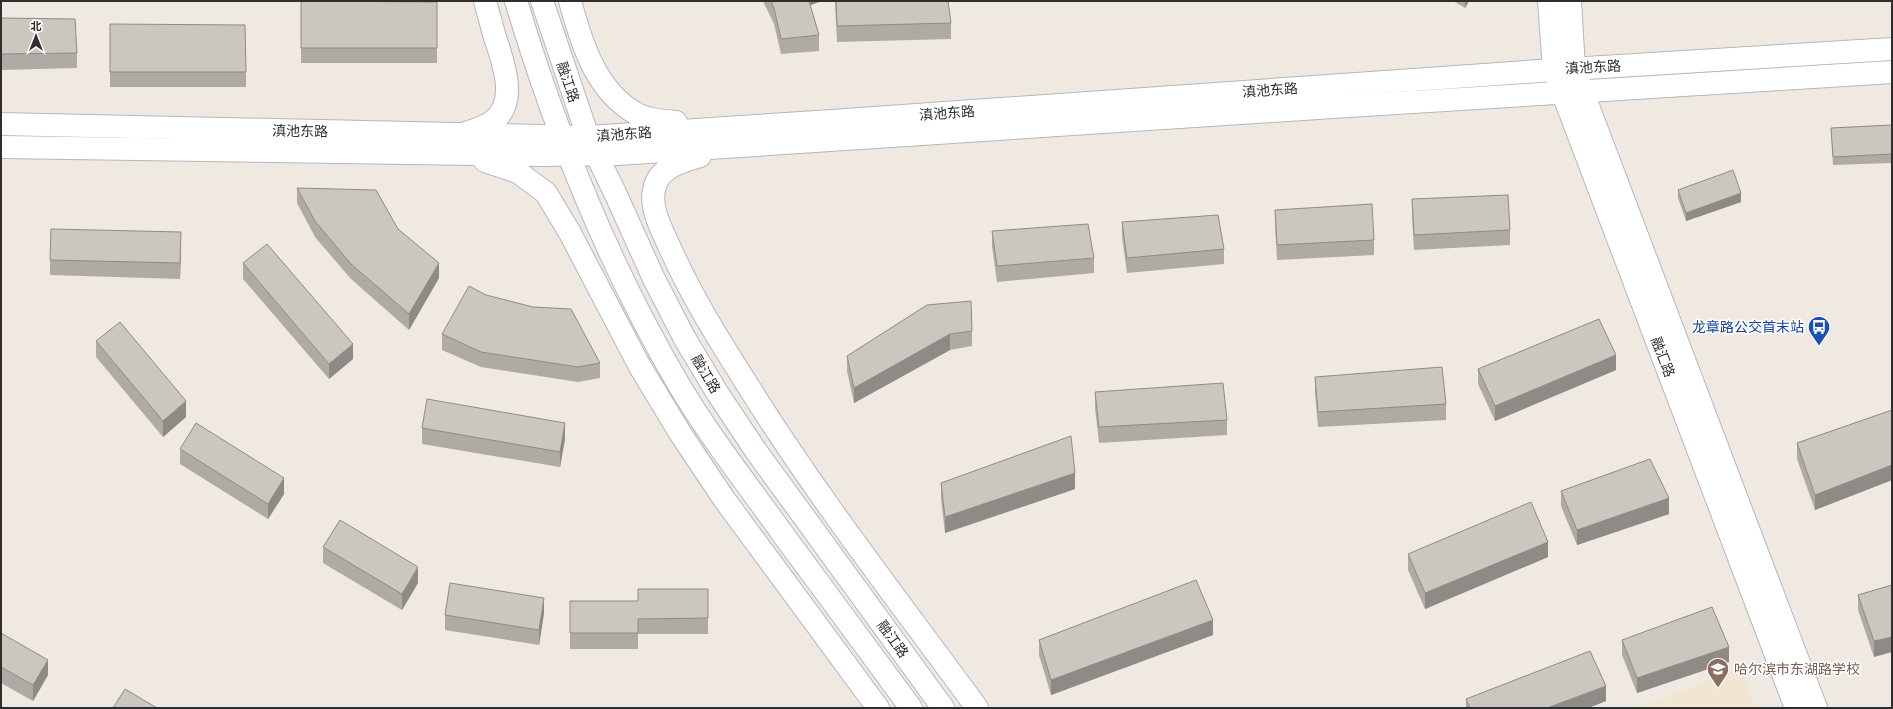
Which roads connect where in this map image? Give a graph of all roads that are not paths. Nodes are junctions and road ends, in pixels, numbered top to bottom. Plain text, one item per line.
1 (486, 1) edge
2 (516, 1) edge
3 (542, 1) edge
4 (570, 1) edge
5 (1549, 1) edge
6 (1570, 1) edge
7 (529, 43) junction
8 (1892, 49) edge
9 (1564, 69) junction
10 (1892, 72) edge
11 (1573, 92) junction
12 (1, 124) edge
13 (737, 127) junction
14 (460, 144) junction
15 (566, 146) junction
16 (592, 146) junction
17 (1, 147) edge
18 (725, 147) junction
19 (582, 185) junction
20 (626, 218) junction
21 (589, 270) junction
22 (682, 275) junction
23 (878, 708) edge
24 (911, 708) edge
25 (943, 708) edge
26 (977, 708) edge
27 (1796, 708) edge
28 (1816, 708) edge

1 - 7 street
1 - 14 street
2 - 7 street, 融江路
3 - 16 street, 融江路
4 - 13 street
5 - 9 street, 融汇路
6 - 9 street, 融汇路
7 - 15 street, 融江路
8 - 9 street, 滇池东路
9 - 11 street, 融汇路
9 - 13 street, 滇池东路
10 - 11 street, 滇池东路
11 - 18 street, 滇池东路
11 - 27 street, 融汇路
11 - 28 street, 融汇路
12 - 14 street, 滇池东路
13 - 16 street, 滇池东路
14 - 15 street, 滇池东路
14 - 17 street, 滇池东路
14 - 21 street
15 - 16 street, 滇池东路
15 - 19 street, 融江路
16 - 18 street, 滇池东路
16 - 20 street, 融江路
18 - 22 street
19 - 21 street
19 - 24 street, 融江路
20 - 22 street
20 - 25 street, 融江路
21 - 23 street
22 - 26 street

